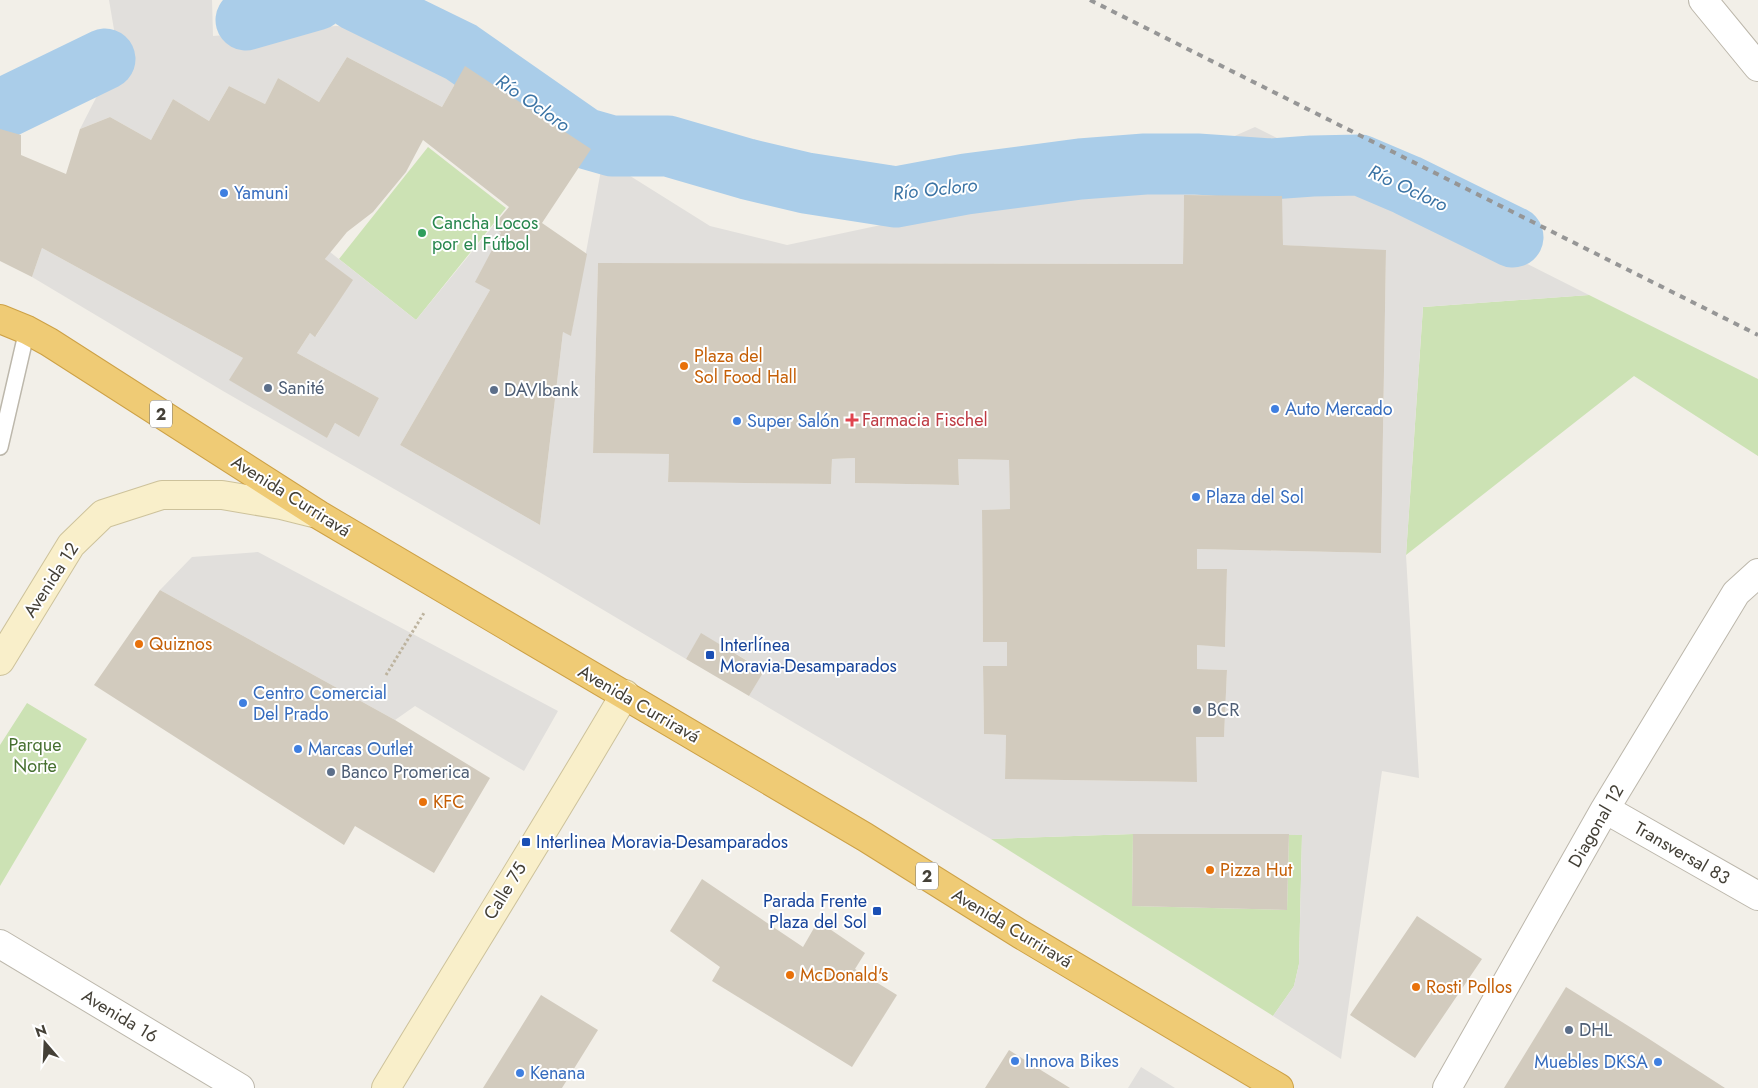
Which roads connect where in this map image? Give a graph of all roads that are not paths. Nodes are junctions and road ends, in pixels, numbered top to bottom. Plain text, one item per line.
1 (1703, 0) edge
2 (1758, 67) edge
3 (0, 318) edge
4 (27, 330) junction
5 (0, 447) edge
6 (319, 515) junction
7 (1758, 574) edge
8 (0, 661) edge
9 (625, 694) junction
10 (1606, 808) junction
11 (1758, 896) edge
12 (0, 944) edge
13 (240, 1088) edge
14 (386, 1088) edge
15 (1279, 1088) edge
16 (1447, 1088) edge

1 - 2 street
3 - 4 highway, Avenida Curriravá / 2
4 - 5 lane
4 - 6 highway, Avenida Curriravá / 2
6 - 8 street, Avenida 12
6 - 9 highway, Avenida Curriravá / 2
7 - 10 street, Diagonal 12
9 - 14 street, Calle 75
9 - 15 highway, Avenida Curriravá / 2
10 - 11 street, Transversal 83
10 - 16 street, Diagonal 12
12 - 13 street, Avenida 16

